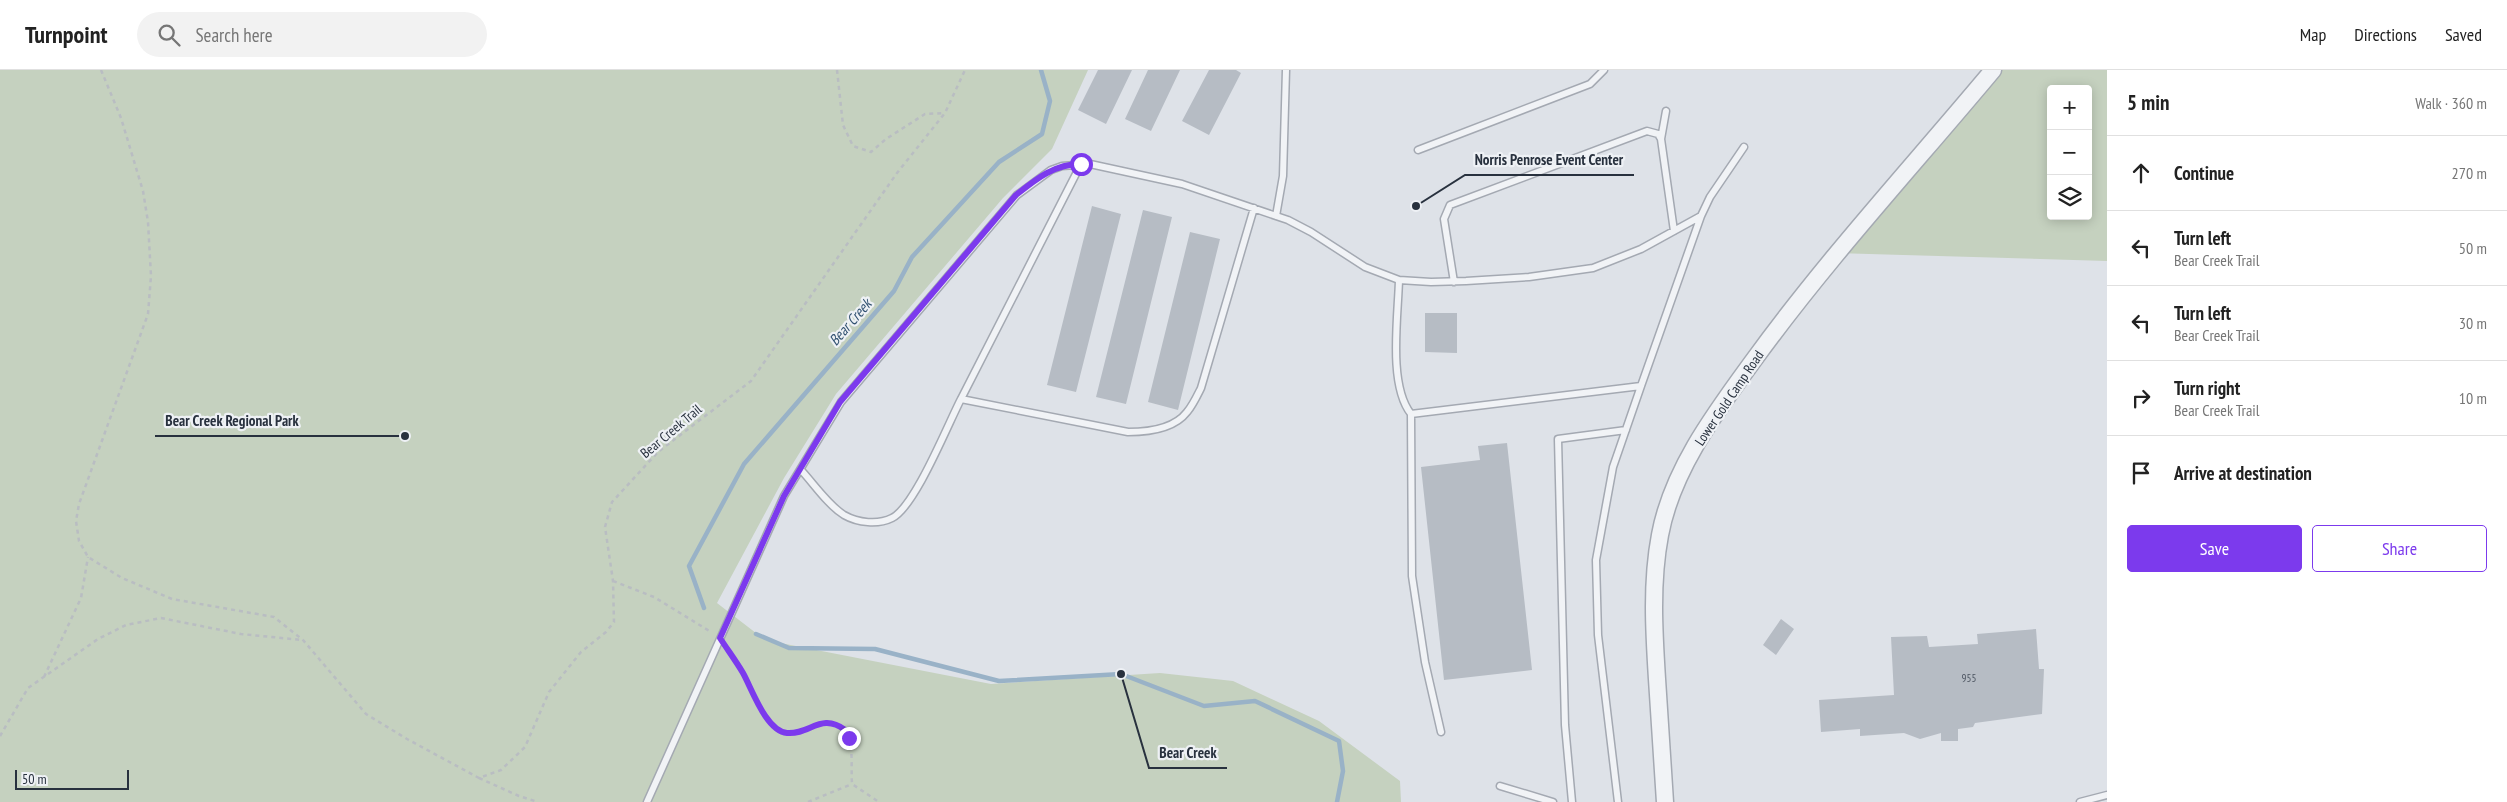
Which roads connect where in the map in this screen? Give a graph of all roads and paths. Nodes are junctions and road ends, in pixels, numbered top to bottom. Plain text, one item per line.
1 (101, 70) edge
2 (837, 70) edge
3 (965, 70) edge
4 (1286, 70) edge
5 (1604, 70) edge
6 (1993, 70) edge
7 (1666, 112) dead end
8 (946, 114) junction
9 (1661, 139) junction
10 (1744, 147) dead end
11 (1418, 150) dead end
12 (1081, 164) junction
13 (1254, 208) junction
14 (1276, 216) junction
15 (1701, 216) junction
16 (1674, 231) junction
17 (1399, 280) junction
18 (1454, 282) junction
19 (1641, 386) junction
20 (961, 399) junction
21 (1410, 414) junction
22 (1626, 430) junction
23 (802, 470) junction
24 (88, 557) junction
25 (613, 581) junction
26 (720, 638) junction
27 (304, 640) junction
28 (44, 677) junction
29 (1441, 732) dead end
30 (0, 736) edge
31 (479, 778) junction
32 (852, 784) junction
33 (1500, 786) dead end
34 (2107, 795) edge
35 (538, 802) edge
36 (646, 802) edge
37 (808, 802) edge
38 (879, 802) edge
39 (1553, 802) edge
40 (1572, 802) edge
41 (1618, 802) edge
42 (1665, 802) edge
43 (2080, 802) edge

1 - 24 path
2 - 8 path
3 - 8 path, Bear Creek Trail
4 - 14 lane
5 - 11 lane
6 - 42 street, Lower Gold Camp Road
7 - 9 lane
8 - 25 path, Bear Creek Trail
9 - 16 lane
9 - 18 lane
10 - 15 lane
12 - 13 lane
12 - 20 lane
12 - 23 lane
13 - 14 lane
13 - 20 lane
14 - 17 lane
15 - 16 lane
15 - 19 lane
16 - 18 lane
17 - 18 lane
17 - 21 lane
19 - 21 lane
19 - 22 lane
20 - 23 lane
21 - 29 lane
22 - 40 lane
22 - 41 lane
23 - 26 lane
24 - 27 path
24 - 28 path
25 - 26 path
25 - 31 path, Bear Creek Trail
26 - 32 path
26 - 36 lane
27 - 28 path
27 - 31 path
28 - 30 path
31 - 35 path
32 - 37 path
32 - 38 path
33 - 39 lane
34 - 43 lane

